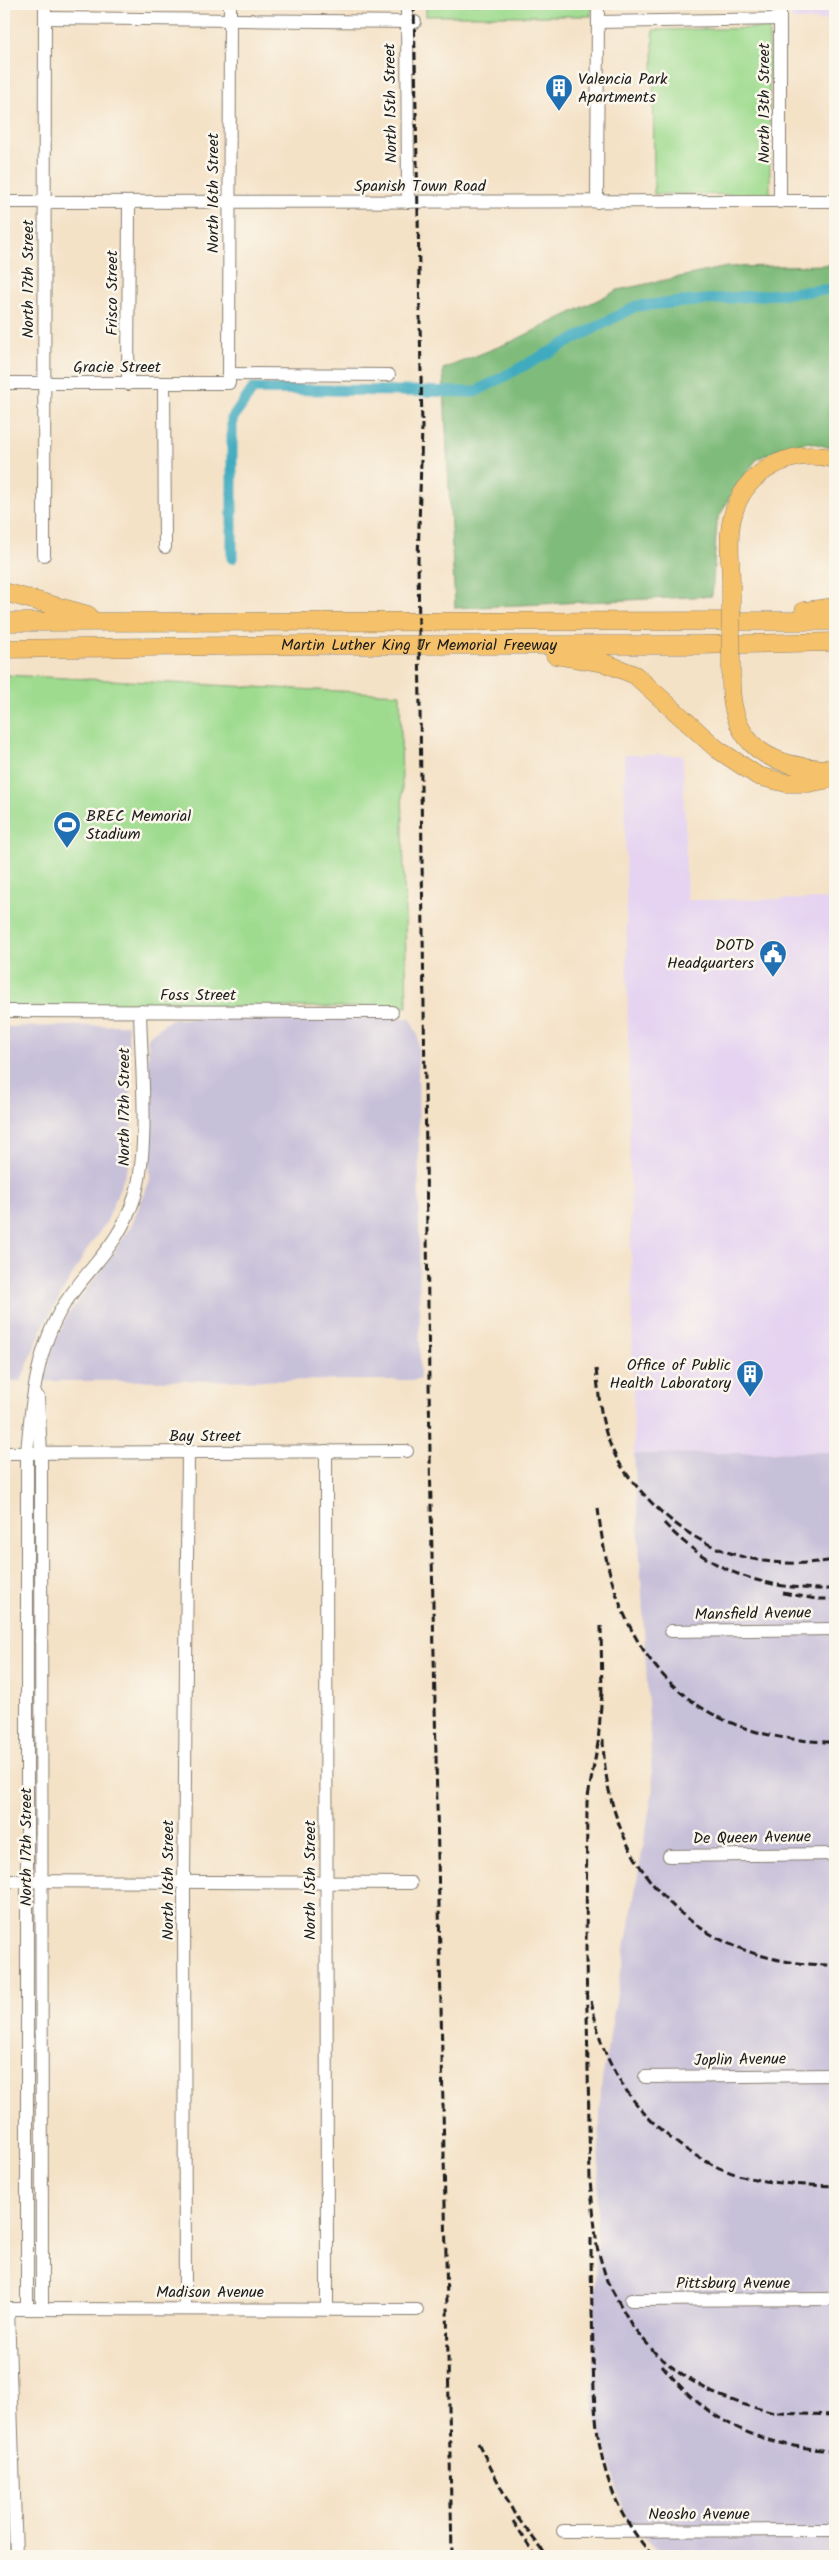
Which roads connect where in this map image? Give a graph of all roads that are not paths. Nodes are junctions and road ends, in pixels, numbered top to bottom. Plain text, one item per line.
1 (45, 4) edge
2 (230, 4) edge
3 (407, 4) edge
4 (598, 4) edge
5 (780, 4) edge
6 (45, 18) junction
7 (780, 19) junction
8 (230, 20) junction
9 (411, 22) junction
10 (598, 22) junction
11 (835, 201) edge
12 (4, 202) edge
13 (45, 202) junction
14 (129, 202) junction
15 (408, 202) junction
16 (597, 202) junction
17 (780, 202) junction
18 (229, 203) junction
19 (389, 375) dead end
20 (229, 378) junction
21 (4, 383) edge
22 (44, 384) junction
23 (128, 384) junction
24 (164, 384) junction
25 (835, 459) edge
26 (835, 466) edge
27 (165, 547) dead end
28 (44, 555) dead end
29 (734, 585) junction
30 (4, 592) edge
31 (835, 607) edge
32 (642, 621) junction
33 (835, 621) edge
34 (4, 622) edge
35 (123, 622) junction
36 (835, 642) edge
37 (697, 645) junction
38 (503, 646) junction
39 (4, 649) edge
40 (835, 654) edge
41 (734, 677) junction
42 (835, 759) edge
43 (835, 769) edge
44 (835, 778) edge
45 (4, 1011) edge
46 (140, 1011) junction
47 (392, 1012) dead end
48 (37, 1385) junction
49 (326, 1451) junction
50 (407, 1451) dead end
51 (188, 1452) junction
52 (4, 1453) edge
53 (27, 1453) junction
54 (41, 1453) junction
55 (26, 1610) junction
56 (42, 1610) junction
57 (835, 1629) edge
58 (671, 1631) dead end
59 (835, 1854) edge
60 (669, 1856) dead end
61 (4, 1881) edge
62 (42, 1881) junction
63 (26, 1882) junction
64 (184, 1882) junction
65 (326, 1882) junction
66 (411, 1883) dead end
67 (26, 2029) junction
68 (42, 2029) junction
69 (835, 2075) edge
70 (645, 2077) dead end
71 (835, 2299) edge
72 (631, 2300) dead end
73 (42, 2308) junction
74 (185, 2308) junction
75 (327, 2308) junction
76 (6, 2309) edge
77 (27, 2309) junction
78 (417, 2310) dead end
79 (835, 2530) edge
80 (562, 2531) dead end
81 (16, 2556) edge

1 - 6 street, North 17th Street
2 - 8 street, North 16th Street
3 - 9 street, North 15th Street
4 - 10 street
5 - 7 street, North 13th Street
6 - 8 street
6 - 13 street, North 17th Street
7 - 10 street
7 - 17 street, North 13th Street
8 - 9 street
8 - 18 street, North 16th Street
9 - 15 street, North 15th Street
10 - 16 street
11 - 17 street, Spanish Town Road
12 - 13 street, Spanish Town Road
13 - 14 street, Spanish Town Road
13 - 22 street, North 17th Street
14 - 18 street, Spanish Town Road
14 - 23 street, Frisco Street
15 - 16 street, Spanish Town Road
15 - 18 street, Spanish Town Road
16 - 17 street, Spanish Town Road
18 - 20 street, North 16th Street
19 - 20 street, Gracie Street
20 - 24 street, Gracie Street
21 - 22 street, Gracie Street
22 - 23 street, Gracie Street
22 - 28 street, North 17th Street
23 - 24 street, Gracie Street
24 - 27 street
25 - 29 highway
26 - 29 highway
29 - 41 highway
30 - 35 highway
31 - 32 highway
32 - 33 highway, Martin Luther King Jr Memorial Freeway
32 - 35 highway, Martin Luther King Jr Memorial Freeway
34 - 35 highway, Martin Luther King Jr Memorial Freeway
36 - 37 highway, Martin Luther King Jr Memorial Freeway
37 - 38 highway, Martin Luther King Jr Memorial Freeway
37 - 40 highway
38 - 39 highway, Martin Luther King Jr Memorial Freeway
38 - 44 highway
41 - 42 highway
41 - 43 highway
45 - 46 street, Foss Street
46 - 47 street, Foss Street
46 - 48 street, North 17th Street
48 - 53 street, North 17th Street
48 - 54 street, North 17th Street
49 - 50 street, Bay Street
49 - 51 street, Bay Street
49 - 65 street, North 15th Street
51 - 54 street, Bay Street
51 - 64 street, North 16th Street
52 - 53 street, Bay Street
53 - 54 street, Bay Street
53 - 55 street, North 17th Street
54 - 56 street, North 17th Street
55 - 56 street
55 - 63 street, North 17th Street
56 - 62 street, North 17th Street
57 - 58 street, Mansfield Avenue
59 - 60 street, De Queen Avenue
61 - 63 street
62 - 63 street
62 - 64 street
62 - 68 street, North 17th Street
63 - 67 street, North 17th Street
64 - 65 street
64 - 74 street, North 16th Street
65 - 66 street
65 - 75 street, North 15th Street
67 - 68 street
67 - 77 street, North 17th Street
68 - 73 street, North 17th Street
69 - 70 street, Joplin Avenue
71 - 72 street, Pittsburg Avenue
73 - 74 street, Madison Avenue
73 - 77 street, Madison Avenue
74 - 75 street, Madison Avenue
75 - 78 street, Madison Avenue
76 - 77 street, Madison Avenue
76 - 81 street
79 - 80 street, Neosho Avenue

